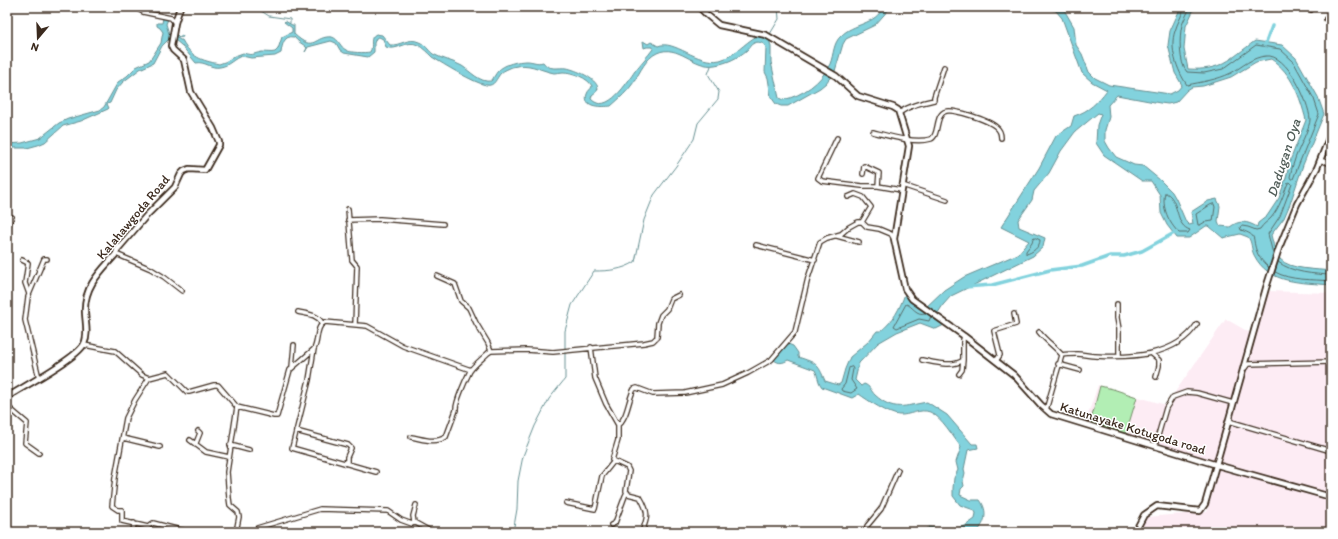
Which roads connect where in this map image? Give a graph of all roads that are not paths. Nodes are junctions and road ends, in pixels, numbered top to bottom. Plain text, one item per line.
1 (134, 7) edge
2 (180, 7) edge
3 (682, 7) edge
4 (689, 7) edge
5 (692, 7) edge
6 (696, 7) edge
7 (699, 7) edge
8 (174, 23) junction
9 (944, 67) dead end
10 (899, 113) junction
11 (873, 132) dead end
12 (1331, 133) edge
13 (836, 138) dead end
14 (1001, 138) dead end
15 (908, 140) junction
16 (1320, 160) junction
17 (1331, 164) edge
18 (863, 174) dead end
19 (878, 186) junction
20 (902, 188) junction
21 (848, 197) dead end
22 (946, 200) dead end
23 (348, 208) dead end
24 (12, 217) dead end
25 (348, 220) junction
26 (862, 222) junction
27 (443, 224) dead end
28 (7, 228) edge
29 (836, 235) junction
30 (894, 239) junction
31 (859, 242) dead end
32 (756, 245) dead end
33 (116, 254) junction
34 (47, 259) dead end
35 (22, 260) dead end
36 (815, 260) junction
37 (437, 276) dead end
38 (182, 291) dead end
39 (29, 294) junction
40 (679, 294) dead end
41 (1117, 304) dead end
42 (298, 312) dead end
43 (1014, 314) dead end
44 (322, 323) junction
45 (1197, 324) dead end
46 (355, 325) junction
47 (1039, 332) dead end
48 (964, 336) junction
49 (84, 345) junction
50 (294, 345) dead end
51 (591, 347) junction
52 (314, 349) junction
53 (491, 351) junction
54 (1152, 354) junction
55 (1062, 355) junction
56 (1119, 356) junction
57 (922, 360) dead end
58 (963, 360) junction
59 (996, 361) junction
60 (1331, 362) edge
61 (1058, 364) junction
62 (292, 367) junction
63 (471, 370) junction
64 (1080, 370) dead end
65 (959, 374) dead end
66 (1156, 377) dead end
67 (39, 378) junction
68 (149, 378) junction
69 (7, 398) edge
70 (1233, 403) junction
71 (7, 406) edge
72 (237, 407) junction
73 (1046, 410) junction
74 (618, 426) junction
75 (198, 431) dead end
76 (296, 431) junction
77 (411, 437) dead end
78 (123, 438) junction
79 (190, 440) dead end
80 (196, 445) junction
81 (230, 445) junction
82 (1155, 446) junction
83 (160, 447) dead end
84 (249, 450) dead end
85 (1331, 451) edge
86 (39, 453) dead end
87 (229, 457) junction
88 (614, 461) junction
89 (347, 462) dead end
90 (1216, 465) junction
91 (898, 470) dead end
92 (376, 472) dead end
93 (627, 492) junction
94 (1331, 497) edge
95 (566, 503) dead end
96 (416, 505) dead end
97 (414, 522) junction
98 (134, 523) junction
99 (610, 525) dead end
100 (257, 528) dead end
101 (133, 532) edge
102 (188, 532) edge
103 (236, 532) edge
104 (432, 532) edge
105 (642, 532) edge
106 (866, 532) edge
107 (1135, 532) edge

1 - 8 street
2 - 8 street, Kalahawgoda Road
3 - 4 street
5 - 6 street
7 - 10 street
8 - 33 street, Kalahawgoda Road
9 - 10 street
10 - 15 street, Katunayake Kotugoda road
11 - 15 street
12 - 16 street
13 - 19 street
14 - 15 street
15 - 20 street, Katunayake Kotugoda road
16 - 17 street
16 - 70 street
18 - 19 street
19 - 20 street
20 - 22 street
20 - 30 street, Katunayake Kotugoda road
21 - 26 street
23 - 25 street
24 - 28 street
25 - 27 street
25 - 46 street
26 - 29 street
26 - 30 street
29 - 31 street
29 - 36 street
30 - 48 street, Katunayake Kotugoda road
32 - 36 street
33 - 38 street
33 - 49 street, Kalahawgoda Road
34 - 39 street
35 - 39 street
36 - 74 street
37 - 53 street
39 - 67 street
40 - 51 street
41 - 56 street
42 - 44 street
43 - 59 street
44 - 46 street
44 - 52 street
45 - 54 street
46 - 63 street
47 - 55 street
48 - 58 street
48 - 59 street, Katunayake Kotugoda road
49 - 67 street
49 - 68 street
50 - 62 street
51 - 53 street
51 - 74 street
52 - 62 street
52 - 76 street
53 - 63 street
54 - 56 street
54 - 66 street
55 - 56 street
55 - 61 street
57 - 58 street
58 - 65 street
59 - 73 street, Katunayake Kotugoda road
60 - 85 street
61 - 64 street
61 - 73 street
62 - 72 street
63 - 77 street
67 - 69 street
68 - 72 street
68 - 78 street
70 - 82 street
70 - 90 street
71 - 86 street
72 - 81 street
73 - 82 street, Katunayake Kotugoda road
74 - 88 street
75 - 80 street
76 - 89 street
76 - 92 street
78 - 83 street
78 - 98 street
79 - 80 street
80 - 87 street
81 - 84 street
81 - 87 street
82 - 90 street, Katunayake Kotugoda road
87 - 103 street
88 - 93 street
88 - 95 street
90 - 94 street, Katunayake Kotugoda road
90 - 107 street
91 - 106 street
93 - 99 street
93 - 105 street
96 - 97 street
97 - 100 street
97 - 104 street
98 - 101 street
98 - 102 street

